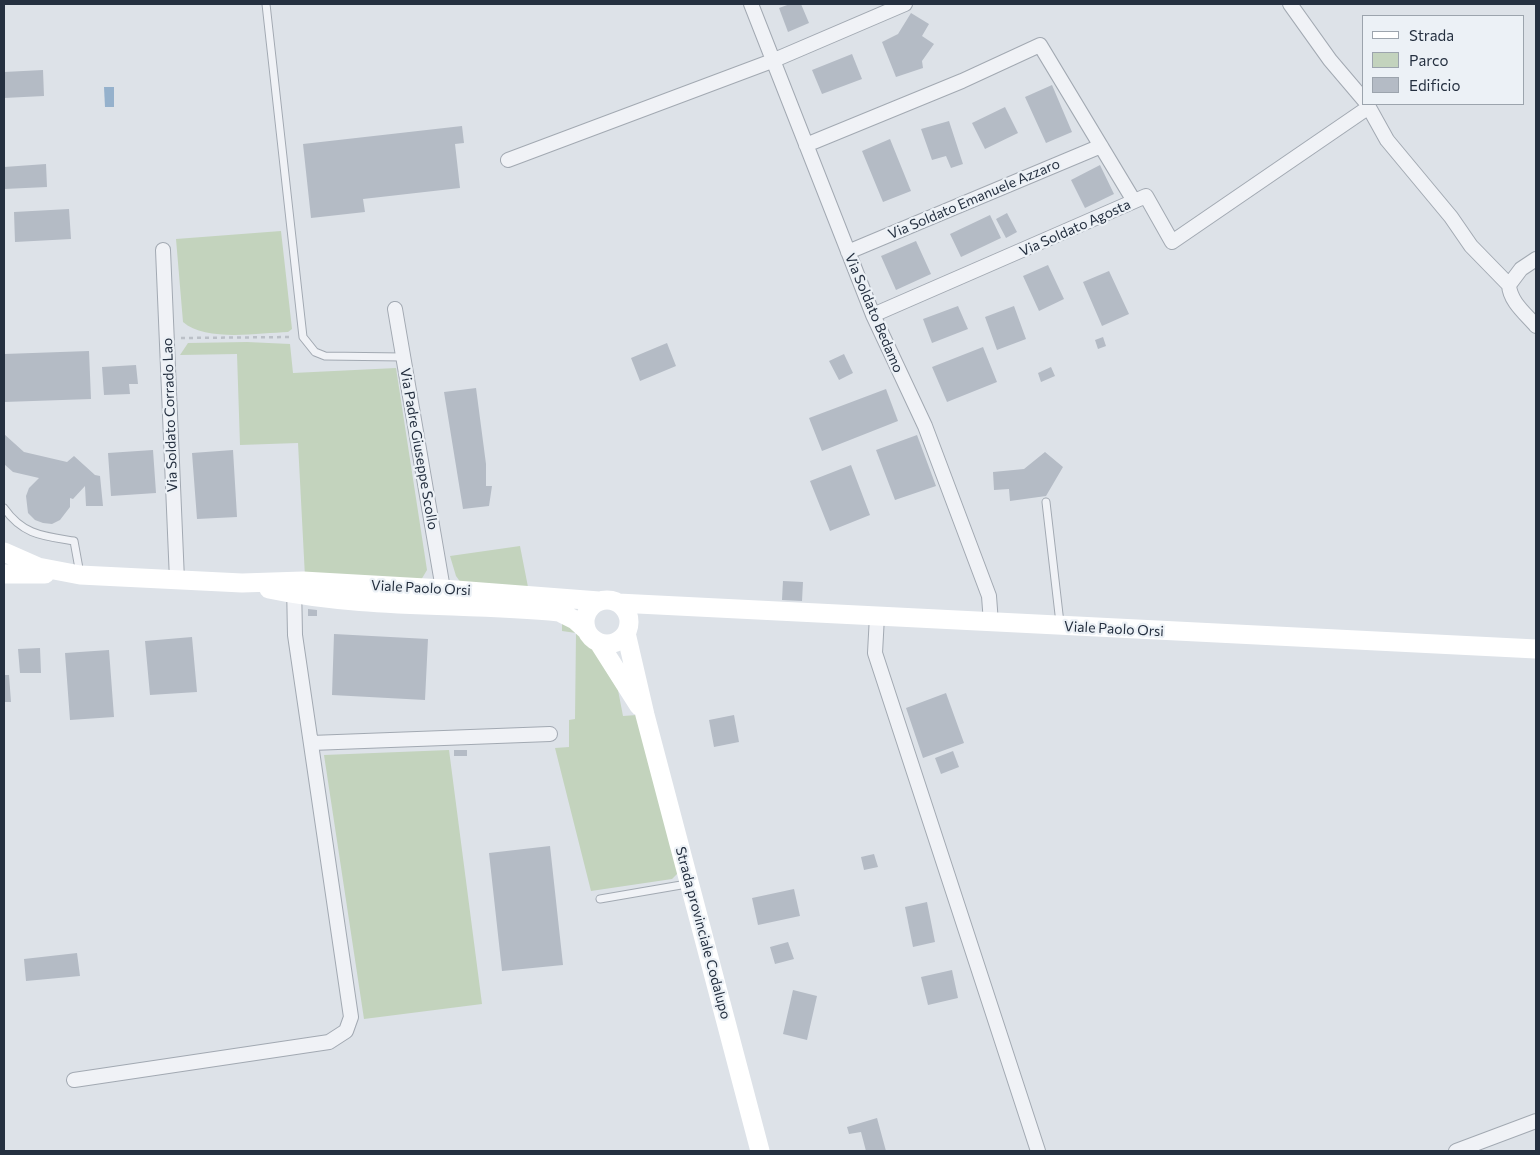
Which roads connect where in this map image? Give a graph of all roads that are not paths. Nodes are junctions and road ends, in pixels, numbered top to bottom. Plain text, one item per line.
1 (266, 4) edge
2 (751, 4) edge
3 (905, 4) edge
4 (1290, 4) edge
5 (772, 61) junction
6 (1362, 98) edge
7 (1366, 105) edge
8 (1368, 105) edge
9 (806, 145) junction
10 (1101, 146) junction
11 (508, 160) dead end
12 (1134, 202) junction
13 (164, 250) dead end
14 (848, 252) junction
15 (1536, 259) edge
16 (1509, 285) junction
17 (395, 309) dead end
18 (873, 316) junction
19 (1536, 326) edge
20 (403, 357) junction
21 (1046, 502) dead end
22 (4, 508) edge
23 (4, 552) edge
24 (4, 574) edge
25 (74, 574) junction
26 (176, 580) junction
27 (294, 588) junction
28 (443, 589) junction
29 (363, 600) junction
30 (599, 601) junction
31 (618, 603) junction
32 (692, 606) junction
33 (538, 611) junction
34 (877, 616) junction
35 (991, 623) junction
36 (1060, 626) junction
37 (627, 631) junction
38 (592, 636) junction
39 (1536, 649) edge
40 (645, 715) junction
41 (550, 734) dead end
42 (311, 743) junction
43 (690, 884) junction
44 (600, 899) dead end
45 (74, 1080) dead end
46 (1536, 1121) edge
47 (760, 1151) edge
48 (1038, 1151) edge
49 (1456, 1151) edge

1 - 20 lane
2 - 5 street, Via Soldato Bedamo
3 - 5 street
4 - 6 street
5 - 9 street, Via Soldato Bedamo
5 - 11 street
7 - 12 street, Via Soldato Agosta
8 - 16 street
9 - 10 street
9 - 14 street, Via Soldato Bedamo
10 - 12 street
10 - 14 street, Via Soldato Emanuele Azzaro
12 - 18 street, Via Soldato Agosta
13 - 26 street, Via Soldato Corrado Lao
14 - 18 street, Via Soldato Bedamo
15 - 16 street
16 - 19 street
17 - 20 street, Via Padre Giuseppe Scollo
18 - 35 street, Via Soldato Bedamo
20 - 28 street, Via Padre Giuseppe Scollo
21 - 36 lane
22 - 25 lane
23 - 25 main road
24 - 25 main road
25 - 26 main road, Viale Paolo Orsi
26 - 27 main road, Viale Paolo Orsi
27 - 28 main road, Viale Paolo Orsi
27 - 29 main road, Viale Paolo Orsi
27 - 42 street
28 - 29 street
28 - 30 main road, Viale Paolo Orsi
28 - 33 street
29 - 33 main road, Viale Paolo Orsi
30 - 31 main road
30 - 38 main road
31 - 32 main road
31 - 37 main road
32 - 34 main road, Viale Paolo Orsi
32 - 37 main road
33 - 38 main road, Viale Paolo Orsi
34 - 35 main road, Viale Paolo Orsi
34 - 48 street
35 - 36 main road, Viale Paolo Orsi
36 - 39 main road, Viale Paolo Orsi
37 - 38 main road
37 - 40 main road, Strada provinciale Codalupo
38 - 40 main road
40 - 43 main road, Strada provinciale Codalupo
41 - 42 street
42 - 45 street
43 - 44 lane
43 - 47 main road, Strada provinciale Codalupo
46 - 49 street

